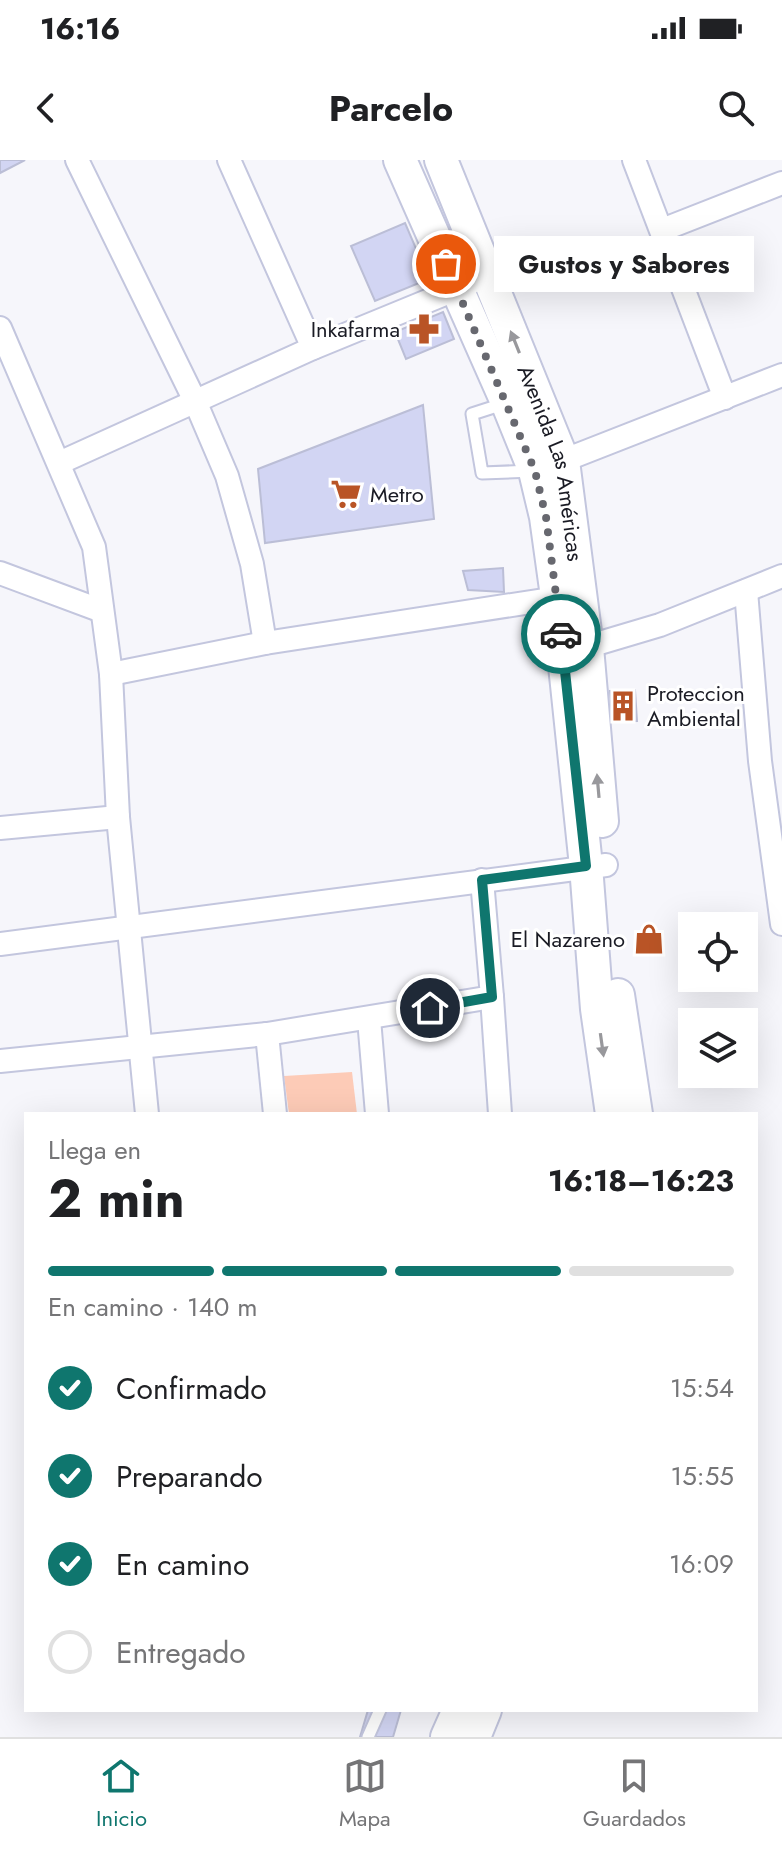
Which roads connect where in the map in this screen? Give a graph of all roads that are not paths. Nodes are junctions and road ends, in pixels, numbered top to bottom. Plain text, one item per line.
1 (77, 160) edge
2 (229, 160) edge
3 (400, 160) edge
4 (441, 160) edge
5 (634, 160) edge
6 (782, 183) edge
7 (662, 230) junction
8 (489, 276) junction
9 (457, 290) junction
10 (0, 328) edge
11 (313, 348) junction
12 (782, 375) edge
13 (725, 398) junction
14 (195, 401) junction
15 (507, 402) junction
16 (59, 463) junction
17 (549, 466) junction
18 (0, 573) edge
19 (782, 576) edge
20 (746, 591) junction
21 (557, 598) junction
22 (102, 611) junction
23 (265, 643) junction
24 (575, 650) junction
25 (111, 674) junction
26 (118, 817) junction
27 (0, 828) edge
28 (596, 866) junction
29 (482, 880) junction
30 (782, 924) edge
31 (128, 929) junction
32 (0, 944) edge
33 (492, 997) junction
34 (369, 1019) junction
35 (267, 1034) junction
36 (141, 1047) junction
37 (0, 1061) edge
38 (147, 1112) edge
39 (275, 1112) edge
40 (377, 1112) edge
41 (500, 1112) edge
42 (612, 1112) edge
43 (636, 1112) edge
44 (379, 1712) edge
45 (458, 1712) edge
46 (484, 1712) edge
47 (368, 1737) edge
48 (447, 1737) edge
49 (474, 1737) edge

1 - 14 street
2 - 11 street
3 - 9 main road, Avenida Las Américas
4 - 8 main road, Avenida Las Américas
5 - 7 street
6 - 7 street
7 - 13 street
8 - 9 street
17 -> 8 main road, Avenida Las Américas
9 - 11 street
9 - 15 main road, Avenida Las Américas
10 - 16 street
11 - 14 street
12 - 13 street
13 - 17 street
14 - 16 street
14 - 23 street
15 - 17 main road, Avenida Las Américas
15 - 17 lane
16 - 22 street
17 - 21 main road, Avenida Las Américas
17 - 24 main road, Avenida Las Américas
18 - 22 street
19 - 20 street
20 - 24 street
20 - 30 street
21 - 23 street
21 - 24 main road, Avenida Las Américas
22 - 25 street
23 - 25 street
24 - 28 main road, Avenida Las Américas
25 - 26 street
26 - 27 street
26 - 31 street
28 - 29 street
28 -> 42 main road, Avenida Las Américas
28 - 43 main road, Avenida Las Américas
29 - 31 street
29 - 33 street
31 - 32 street
31 - 36 street
33 - 34 street
33 - 41 street
34 - 35 street
34 - 40 street
35 - 36 street
35 - 39 street
36 - 37 street
36 - 38 street
44 - 47 lane
45 - 48 main road
46 - 49 main road

